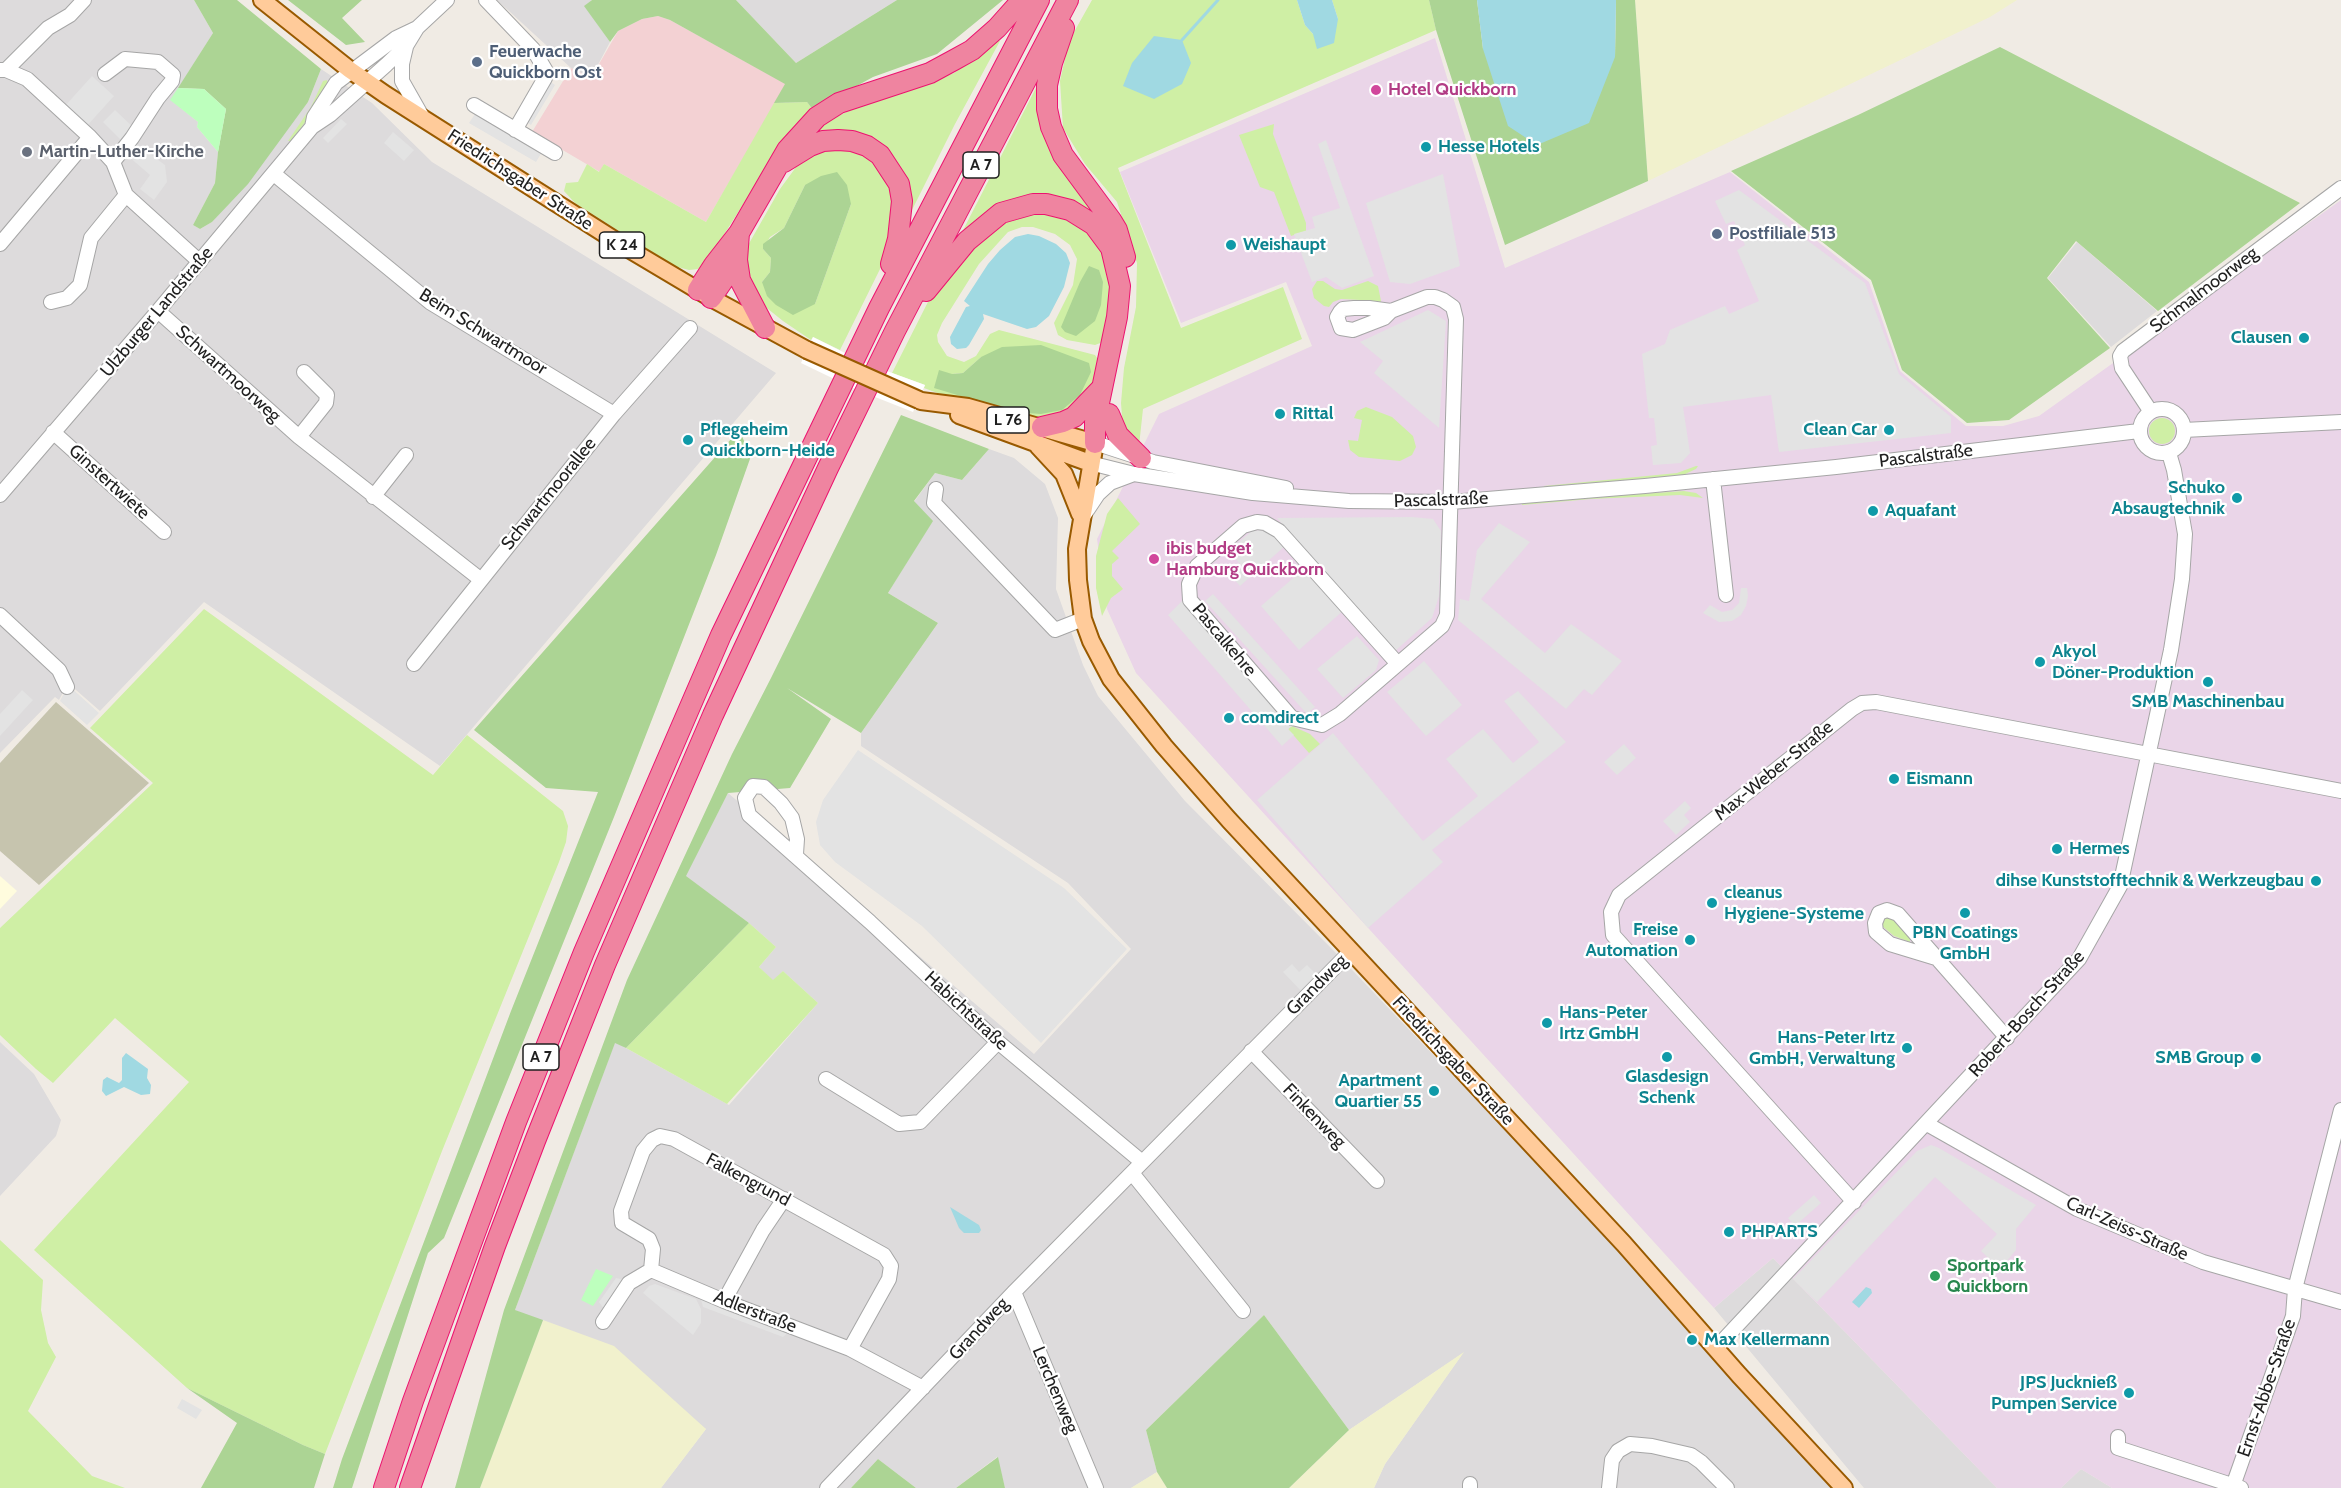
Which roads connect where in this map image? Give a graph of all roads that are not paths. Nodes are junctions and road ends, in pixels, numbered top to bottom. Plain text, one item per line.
1 (84, 0) edge
2 (262, 0) edge
3 (447, 0) edge
4 (486, 0) edge
5 (1022, 0) edge
6 (1039, 0) edge
7 (1068, 0) edge
8 (1074, 0) edge
9 (417, 28) junction
10 (406, 46) junction
11 (3, 70) edge
12 (350, 70) junction
13 (105, 74) dead end
14 (366, 82) junction
15 (474, 105) dead end
16 (424, 120) junction
17 (312, 127) junction
18 (515, 130) junction
19 (90, 137) junction
20 (555, 153) dead end
21 (113, 162) junction
22 (780, 165) junction
23 (273, 174) junction
24 (2341, 188) edge
25 (126, 195) junction
26 (739, 234) junction
27 (0, 244) edge
28 (737, 260) junction
29 (200, 262) junction
30 (704, 294) junction
31 (51, 302) dead end
32 (879, 308) junction
33 (158, 311) junction
34 (1391, 311) dead end
35 (690, 328) dead end
36 (765, 328) junction
37 (895, 331) junction
38 (304, 372) dead end
39 (1102, 388) junction
40 (2151, 412) junction
41 (614, 414) junction
42 (1109, 414) junction
43 (2341, 422) edge
44 (2184, 430) junction
45 (2139, 431) junction
46 (53, 432) junction
47 (1040, 436) junction
48 (299, 437) junction
49 (1095, 443) junction
50 (2169, 453) junction
51 (406, 455) dead end
52 (1090, 463) junction
53 (1138, 466) junction
54 (1713, 479) junction
55 (936, 489) dead end
56 (0, 495) edge
57 (373, 497) junction
58 (1451, 502) junction
59 (1082, 518) junction
60 (164, 532) dead end
61 (480, 579) junction
62 (1726, 596) dead end
63 (0, 615) edge
64 (1083, 619) junction
65 (414, 664) dead end
66 (1398, 664) junction
67 (67, 687) dead end
68 (2148, 753) junction
69 (2341, 791) edge
70 (796, 854) junction
71 (1351, 951) junction
72 (1936, 958) dead end
73 (2007, 1038) junction
74 (999, 1042) junction
75 (1251, 1051) junction
76 (826, 1079) dead end
77 (2341, 1110) edge
78 (1927, 1124) junction
79 (1142, 1162) junction
80 (1132, 1173) junction
81 (1377, 1181) dead end
82 (784, 1199) junction
83 (1854, 1202) junction
84 (651, 1270) junction
85 (2295, 1289) junction
86 (1014, 1292) junction
87 (724, 1301) junction
88 (2341, 1302) edge
89 (1243, 1311) dead end
90 (603, 1322) dead end
91 (850, 1348) junction
92 (1716, 1348) junction
93 (923, 1388) junction
94 (2118, 1437) dead end
95 (2237, 1487) edge
96 (384, 1488) edge
97 (410, 1488) edge
98 (827, 1488) edge
99 (1096, 1488) edge
100 (1609, 1488) edge
101 (1726, 1488) edge
102 (1844, 1488) edge

1 - 11 street
2 - 12 main road, Friedrichsgaber Straße / K 24
3 - 9 street, Ulzburger Landstraße
4 - 18 street
5 - 22 highway
6 - 32 highway, A 7
7 - 37 highway, A 7
8 - 42 highway
9 - 10 street, Ulzburger Landstraße
9 - 12 street, Ulzburger Landstraße
10 - 14 street, Ulzburger Landstraße
10 - 16 street, Ulzburger Landstraße
11 - 19 street
12 - 14 main road, Friedrichsgaber Straße / K 24
12 - 17 street, Ulzburger Landstraße
13 - 21 street
14 - 16 main road, Friedrichsgaber Straße / K 24
14 - 17 street, Ulzburger Landstraße
15 - 18 street
16 - 30 main road, Friedrichsgaber Straße / K 24
17 - 23 street, Ulzburger Landstraße
18 - 20 street
19 - 21 street
19 - 27 street
21 - 25 street
22 - 26 highway
22 - 32 highway
23 - 29 street, Ulzburger Landstraße
23 - 41 street, Beim Schwartmoor
24 - 40 street, Schmalmoorweg
25 - 29 street
25 - 31 street
26 - 28 highway
26 - 30 highway
28 - 30 highway
28 - 36 highway
29 - 33 street, Ulzburger Landstraße
30 - 36 main road, Friedrichsgaber Straße / L 76
32 - 96 highway, A 7
33 - 46 street, Ulzburger Landstraße
33 - 48 street, Schwartmoorweg
34 - 58 street
35 - 41 street, Schwartmoorallee
36 - 47 main road, Friedrichsgaber Straße / L 76, bridge
37 - 39 highway
37 - 97 highway, A 7
38 - 48 street
39 - 47 highway
39 - 49 highway
40 - 44 street
40 - 45 street
41 - 61 street, Schwartmoorallee
42 - 49 highway
42 - 53 highway
43 - 44 street
44 - 50 street
45 - 50 street
45 - 54 street, Pascalstraße
46 - 56 street, Ulzburger Landstraße
46 - 60 street, Ginstertwiete
47 - 49 main road, Friedrichsgaber Straße / L 76
47 - 52 main road, Friedrichsgaber Straße / L 76
47 - 59 main road, Friedrichsgaber Straße / L 76
48 - 57 street, Schwartmoorweg
49 - 52 main road, Friedrichsgaber Straße / L 76
49 - 53 street, Pascalstraße
50 - 68 street, Robert-Bosch-Straße
51 - 57 street
52 - 53 street, Pascalstraße
52 - 59 main road, Friedrichsgaber Straße / L 76
53 - 58 street, Pascalstraße
53 - 59 street, Friedrichsgaber Straße
54 - 58 street, Pascalstraße
54 - 62 street
55 - 64 street
57 - 61 street, Schwartmoorweg
58 - 66 street
59 - 64 main road, Friedrichsgaber Straße / L 76
61 - 65 street, Schwartmoorallee
63 - 67 street
64 - 71 main road, Friedrichsgaber Straße / L 76
66 - 66 street, Pascalkehre
68 - 69 street, Max-Weber-Straße
68 - 73 street, Robert-Bosch-Straße
68 - 83 street, Max-Weber-Straße
70 - 70 street, Habichtstraße
70 - 74 street, Habichtstraße
71 - 75 street, Grandweg
71 - 92 main road, Friedrichsgaber Straße / L 76
72 - 73 street
73 - 78 street, Robert-Bosch-Straße
74 - 76 street
74 - 79 street, Habichtstraße
75 - 79 street, Grandweg
75 - 81 street, Finkenweg
77 - 85 street, Ernst-Abbe-Straße
78 - 83 street, Robert-Bosch-Straße
78 - 85 street, Carl-Zeiss-Straße
79 - 80 street, Grandweg
80 - 86 street, Grandweg
80 - 89 street
82 - 84 street, Falkengrund
82 - 87 street
82 - 91 street, Falkengrund
83 - 92 street, Robert-Bosch-Straße
84 - 87 street, Adlerstraße
84 - 90 street
85 - 88 street, Carl-Zeiss-Straße
85 - 95 street, Ernst-Abbe-Straße
86 - 93 street, Grandweg
86 - 99 street, Lerchenweg
87 - 91 street, Adlerstraße
91 - 93 street, Adlerstraße
92 - 102 main road, Friedrichsgaber Straße / L 76
93 - 98 street, Grandweg
94 - 95 street, Ernst-Abbe-Straße
100 - 101 street

